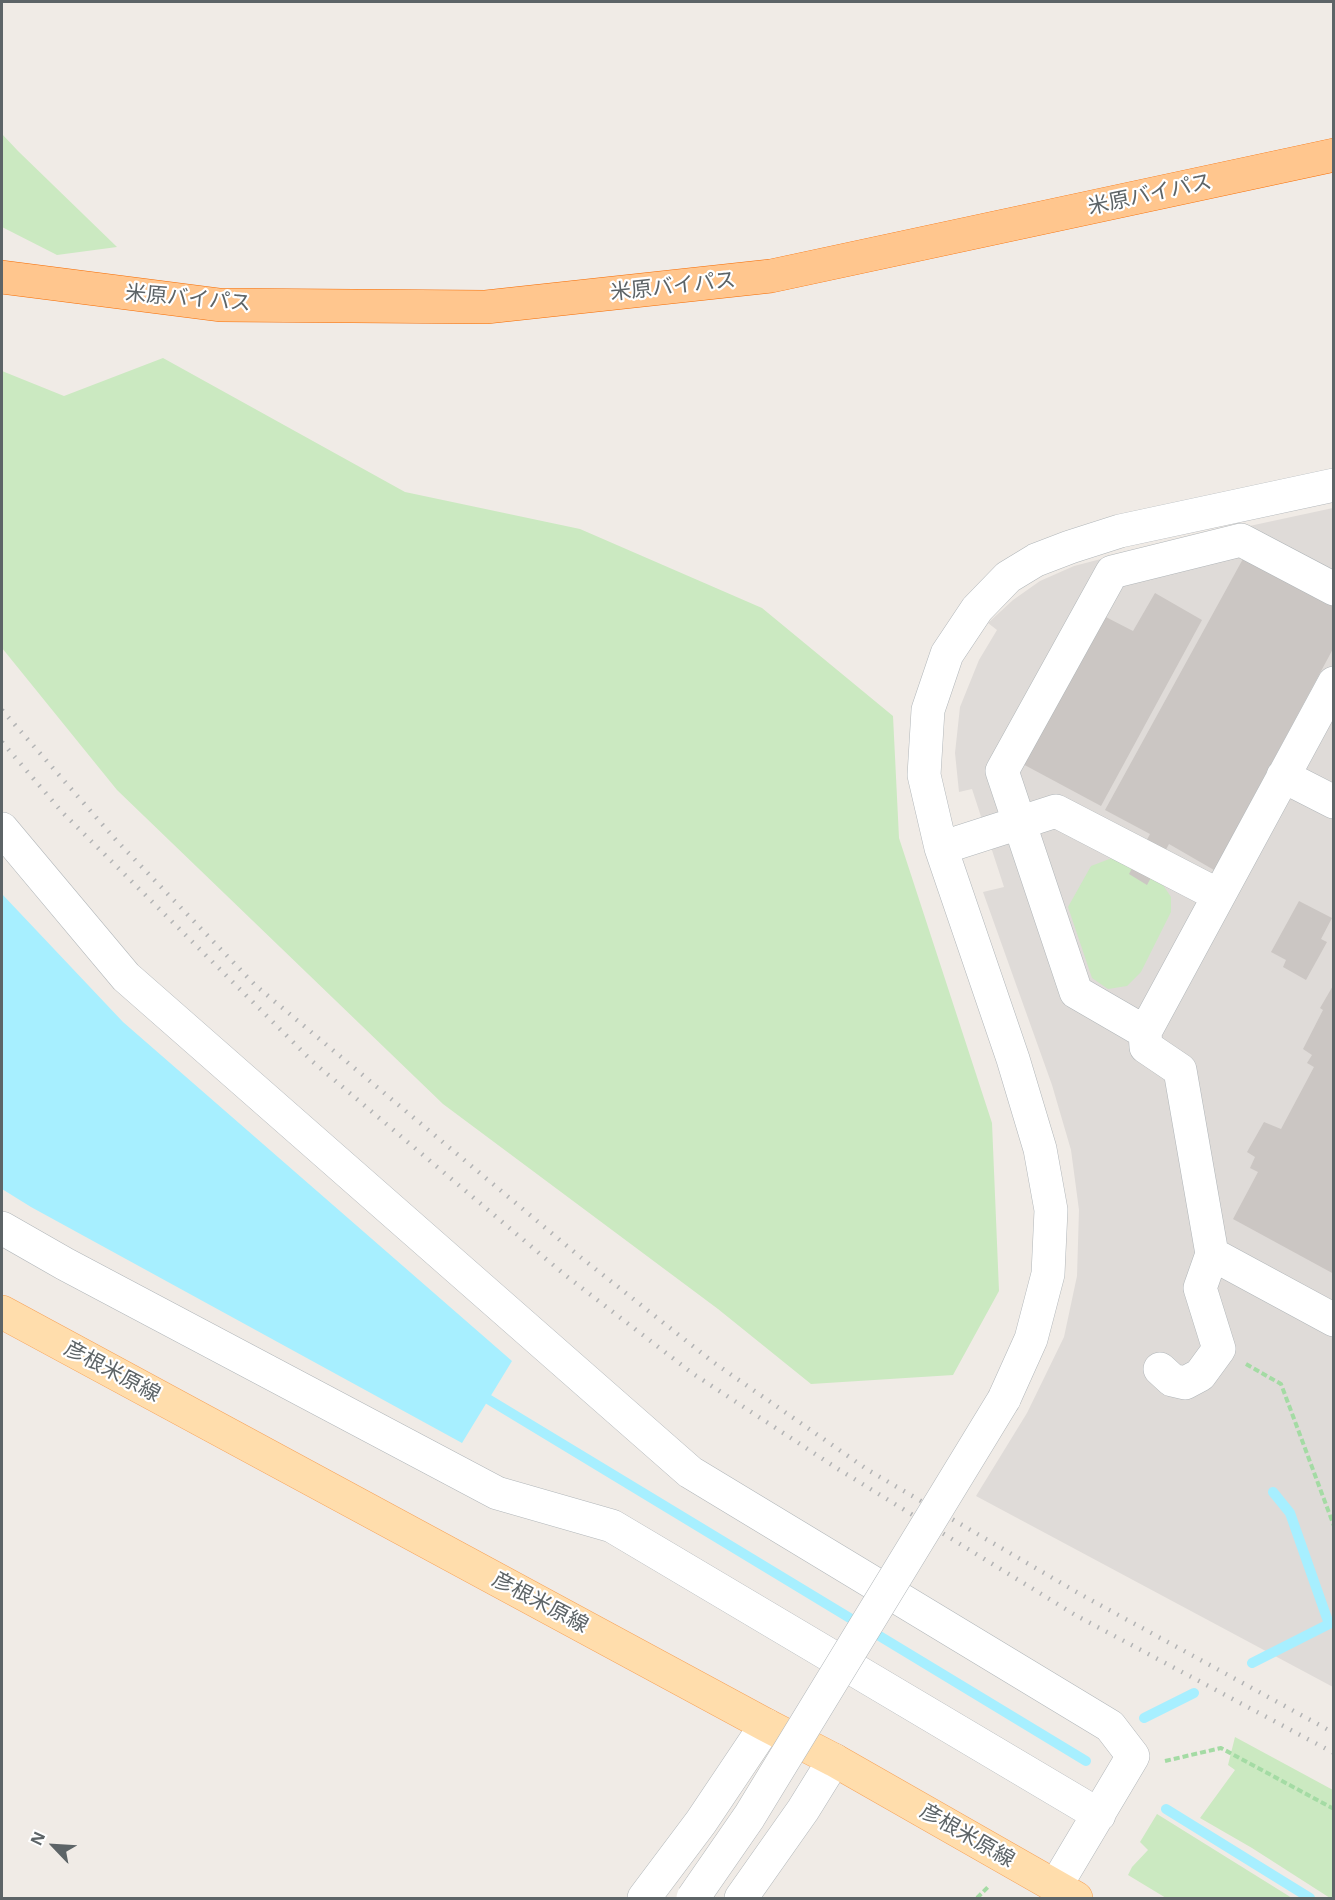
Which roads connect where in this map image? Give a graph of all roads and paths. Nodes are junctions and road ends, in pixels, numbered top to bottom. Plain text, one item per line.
1 (1334, 155) edge
2 (2, 277) edge
3 (1334, 485) edge
4 (1334, 589) edge
5 (1334, 683) edge
6 (1283, 776) junction
7 (1334, 802) edge
8 (1020, 823) junction
9 (2, 829) edge
10 (941, 848) junction
11 (1218, 895) junction
12 (1145, 1032) junction
13 (2, 1228) edge
14 (1212, 1254) junction
15 (2, 1312) edge
16 (1334, 1320) edge
17 (1219, 1349) junction
18 (1160, 1369) dead end
19 (1334, 1526) edge
20 (766, 1725) junction
21 (834, 1760) junction
22 (1162, 1761) dead end
23 (1334, 1809) edge
24 (1099, 1815) junction
25 (1066, 1893) edge
26 (644, 1899) edge
27 (693, 1899) edge
28 (741, 1899) edge

1 - 2 highway, 米原バイパス
3 - 10 street
4 - 8 street
5 - 6 street
6 - 7 street
6 - 11 street
8 - 10 street
8 - 11 street
8 - 12 street
9 - 24 street
10 - 27 street, bridge
11 - 12 street
12 - 14 street
13 - 24 street
14 - 16 street
14 - 17 street
15 - 20 main road, 彦根米原線
17 - 18 street
17 - 19 path
20 - 21 main road, 彦根米原線
20 - 26 street
21 - 25 main road, 彦根米原線
21 - 28 street
22 - 23 path
24 - 25 street

